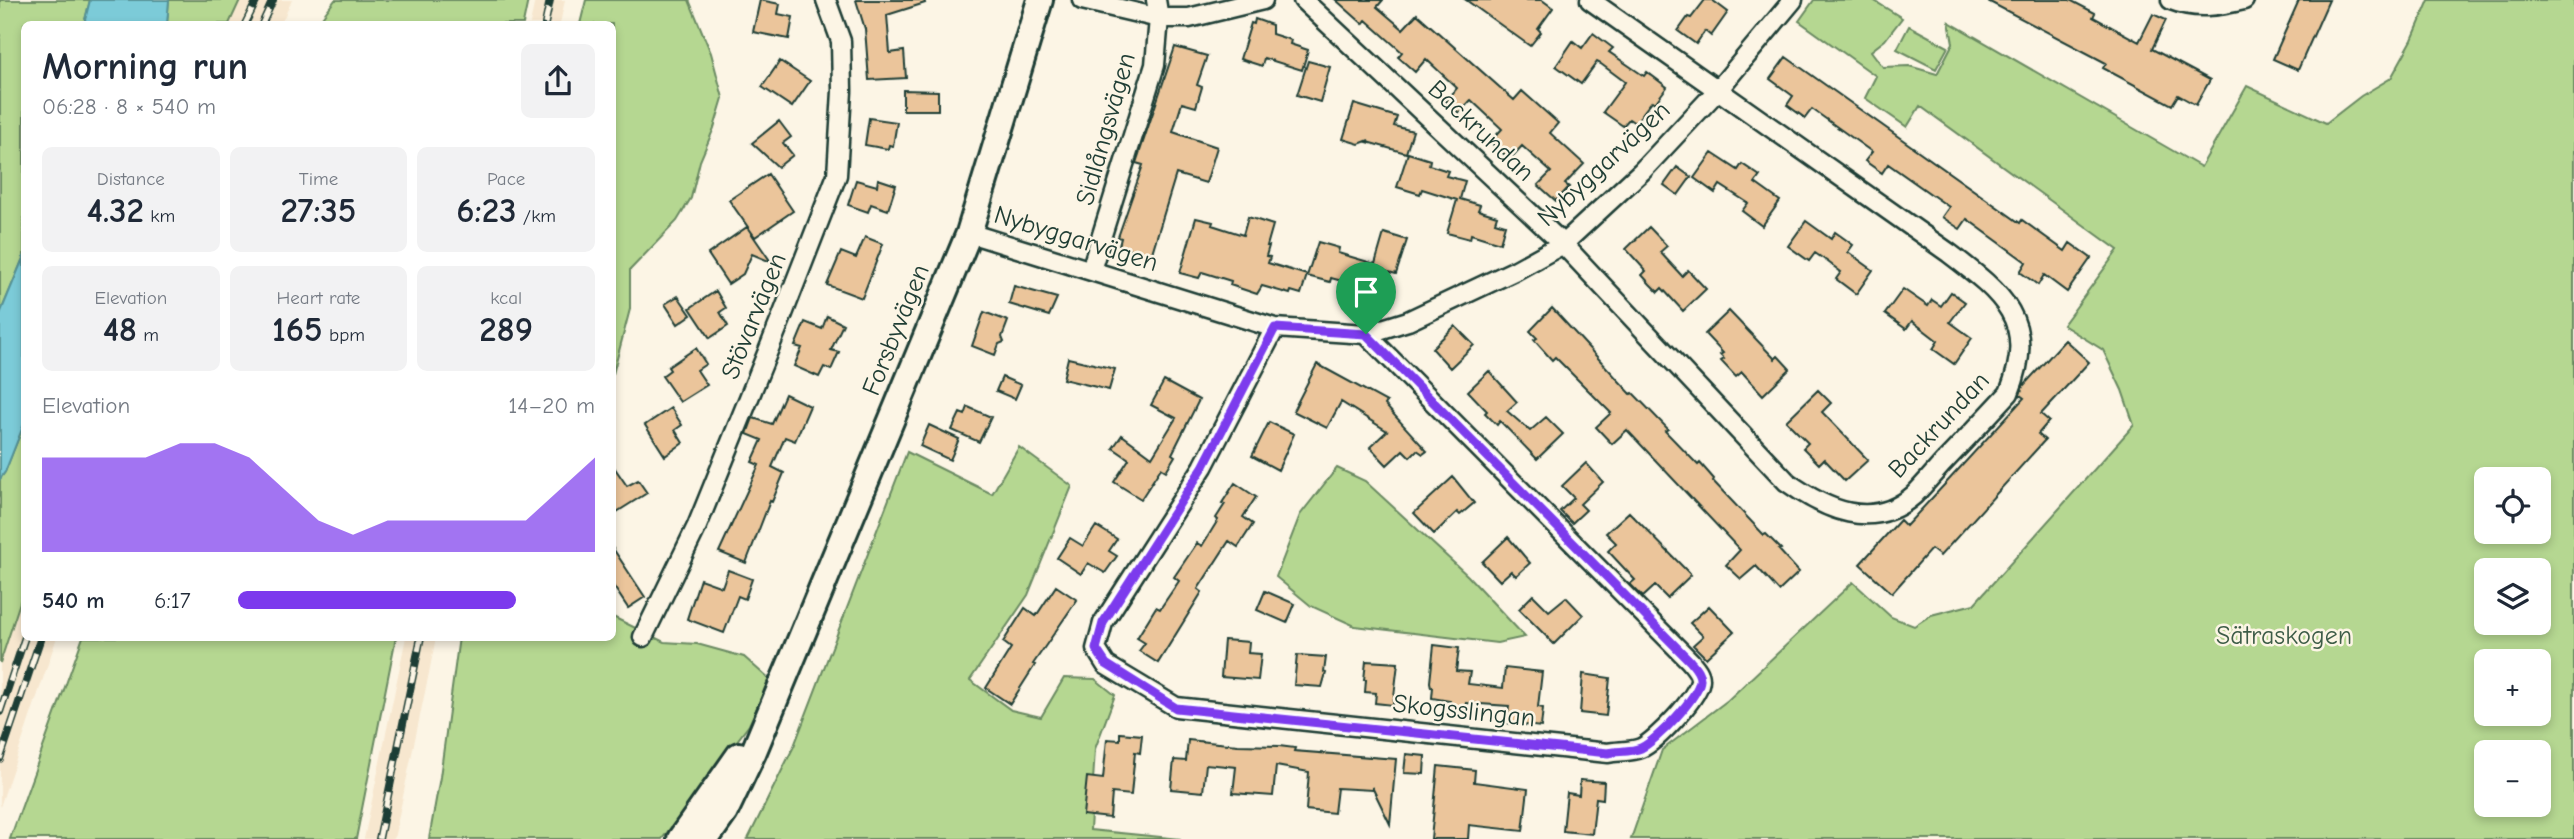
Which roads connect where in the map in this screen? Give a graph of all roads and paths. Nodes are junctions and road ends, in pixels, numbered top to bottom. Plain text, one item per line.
1 (826, 0) edge
2 (1040, 0) edge
3 (1082, 0) edge
4 (1156, 0) edge
5 (1263, 0) edge
6 (1303, 0) edge
7 (1590, 0) edge
8 (1793, 0) edge
9 (2171, 0) edge
10 (2244, 0) edge
11 (1159, 18) junction
12 (1717, 91) junction
13 (969, 233) junction
14 (1563, 244) junction
15 (1091, 270) junction
16 (1275, 328) junction
17 (1366, 334) junction
18 (643, 637) dead end
19 (786, 676) junction
20 (680, 839) edge
21 (706, 839) edge

1 - 18 street, Stövarvägen
2 - 13 street, Forsbyvägen
3 - 11 street
4 - 11 street, Sidlångsvägen
5 - 11 street
6 - 14 street, Backrundan
7 - 12 street, Backrundan
8 - 12 street, Nybyggarvägen
9 - 10 street
11 - 15 street, Sidlångsvägen
12 - 14 street, Nybyggarvägen
12 - 14 street, Backrundan
13 - 15 street, Nybyggarvägen
13 - 19 street, Forsbyvägen
14 - 17 street, Nybyggarvägen
15 - 16 street, Nybyggarvägen
16 - 17 street, Nybyggarvägen
16 - 17 street, Skogsslingan
19 - 20 street, Forsbyvägen
19 - 21 street, Forsbyvägen

